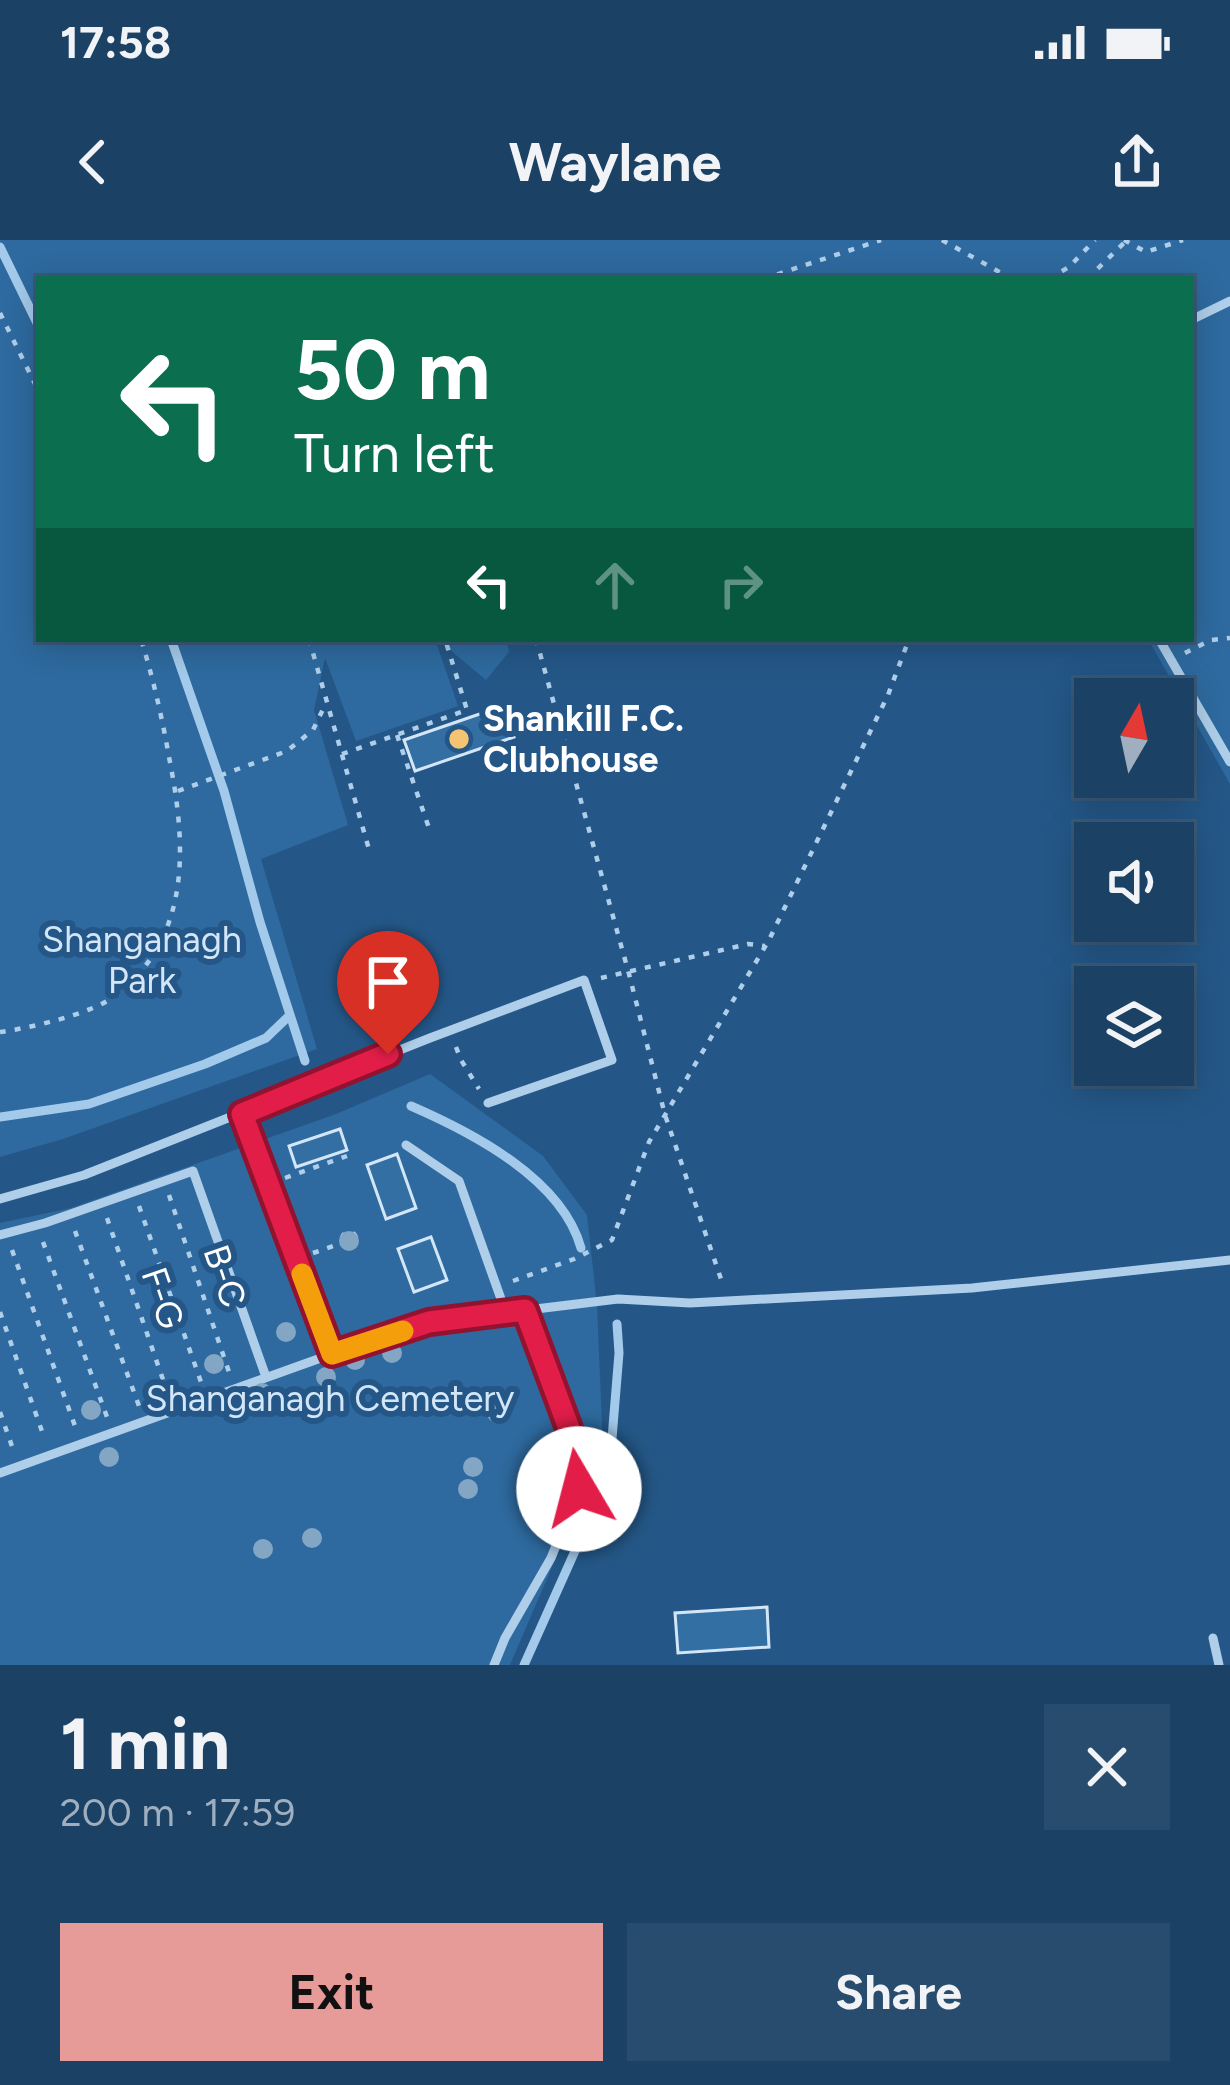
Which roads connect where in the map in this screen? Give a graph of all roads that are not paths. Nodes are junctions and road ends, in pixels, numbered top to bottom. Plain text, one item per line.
1 (1230, 301) edge
2 (1194, 319) edge
3 (1161, 642) edge
4 (1230, 762) edge
5 (488, 1103) road end
6 (242, 1114) junction
7 (406, 1145) dead end
8 (0, 1198) edge
9 (3, 1234) edge
10 (1230, 1260) edge
11 (525, 1310) junction
12 (506, 1312) junction
13 (332, 1354) junction
14 (266, 1377) junction
15 (0, 1473) edge
16 (1213, 1638) dead end
17 (494, 1665) edge
18 (1219, 1665) edge

1 - 2 lane
3 - 4 lane
5 - 6 lane
6 - 8 lane
6 - 13 lane
7 - 12 lane
9 - 14 lane
10 - 11 lane
11 - 12 lane
11 - 17 lane
12 - 13 lane
13 - 14 lane
14 - 15 lane
16 - 18 lane

